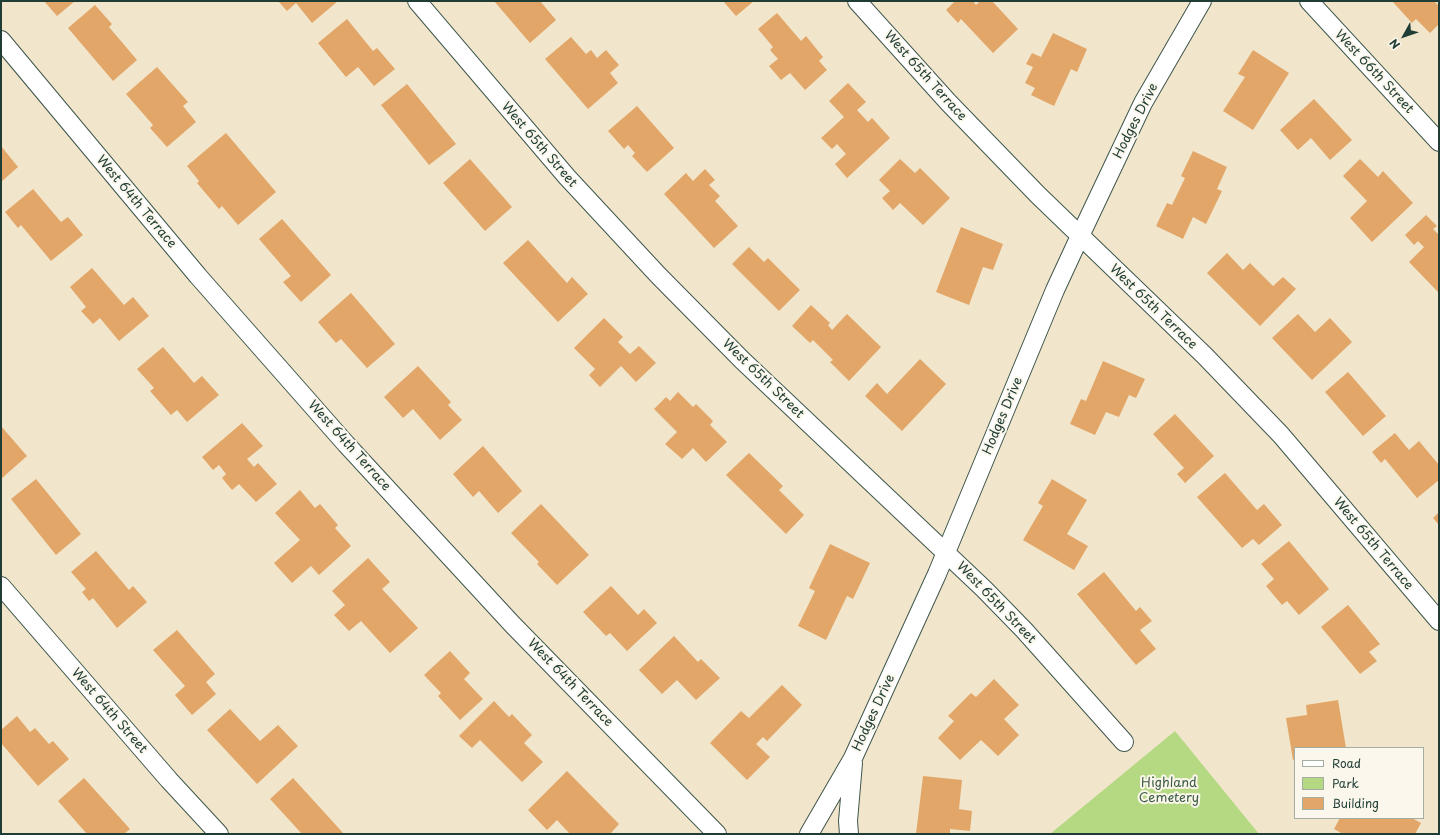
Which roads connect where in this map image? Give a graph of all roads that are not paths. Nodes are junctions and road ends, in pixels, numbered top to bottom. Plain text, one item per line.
1 (417, 1) edge
2 (857, 1) edge
3 (1202, 1) edge
4 (1309, 1) edge
5 (1, 40) edge
6 (1439, 142) edge
7 (1080, 236) junction
8 (946, 552) junction
9 (1, 586) edge
10 (1439, 621) edge
11 (1124, 742) dead end
12 (853, 758) junction
13 (219, 834) edge
14 (717, 834) edge
15 (809, 834) edge
16 (849, 834) edge

1 - 8 street, West 65th Street
2 - 7 street, West 65th Terrace
3 - 7 street, Hodges Drive
4 - 6 street, West 66th Street
5 - 14 street, West 64th Terrace
7 - 8 street, Hodges Drive
7 - 10 street, West 65th Terrace
8 - 11 street, West 65th Street
8 - 12 street, Hodges Drive
9 - 13 street, West 64th Street
12 - 15 street, Hodges Drive
12 - 16 street

